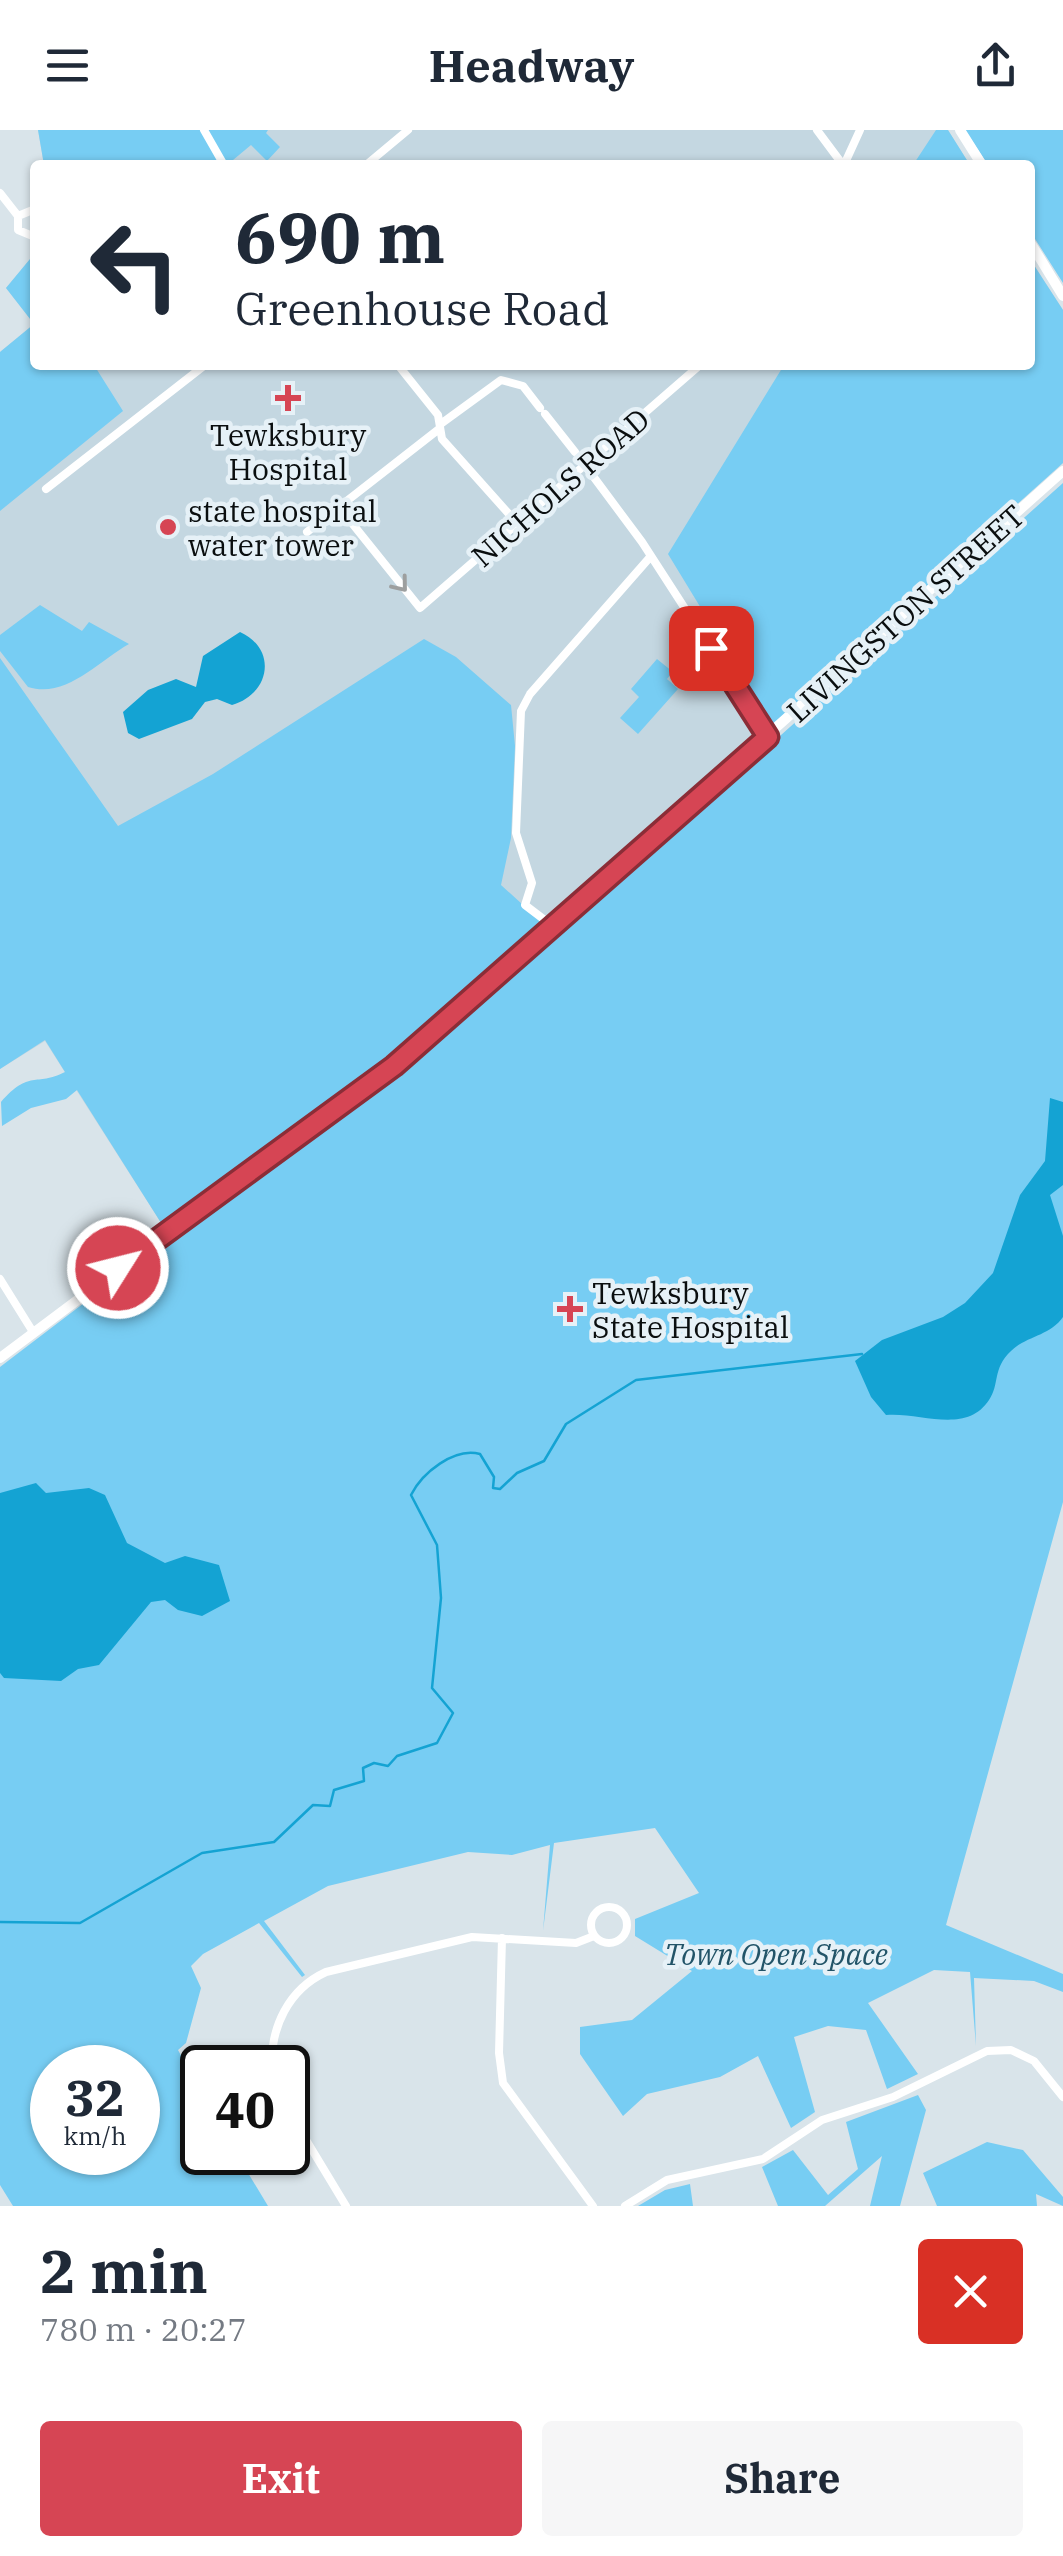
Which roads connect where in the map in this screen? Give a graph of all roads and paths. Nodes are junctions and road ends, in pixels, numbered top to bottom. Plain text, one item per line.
1 (204, 130) edge
2 (408, 130) edge
3 (817, 130) edge
4 (860, 130) edge
5 (960, 130) edge
6 (221, 160) edge
7 (372, 160) edge
8 (840, 160) edge
9 (846, 160) edge
10 (979, 160) edge
11 (0, 193) edge
12 (30, 211) edge
13 (18, 216) junction
14 (30, 234) edge
15 (1035, 250) edge
16 (1063, 296) edge
17 (200, 370) edge
18 (401, 370) edge
19 (694, 370) edge
20 (440, 426) junction
21 (575, 452) dead end
22 (584, 464) junction
23 (1063, 471) edge
24 (46, 489) dead end
25 (339, 507) junction
26 (517, 523) junction
27 (306, 532) dead end
28 (651, 556) junction
29 (768, 737) junction
30 (557, 922) junction
31 (0, 1280) edge
32 (33, 1332) junction
33 (0, 1358) edge
34 (594, 1936) junction
35 (502, 1938) junction
36 (273, 2045) edge
37 (1063, 2097) edge
38 (310, 2146) edge
39 (346, 2206) edge
40 (593, 2206) edge
41 (625, 2206) edge

1 - 6 street
2 - 7 street
3 - 8 street
4 - 9 street
5 - 10 street
11 - 13 street
12 - 13 street
13 - 14 street
15 - 16 street
17 - 24 street
18 - 20 street
19 - 22 street, NICHOLS ROAD
20 - 21 street
20 - 25 street
20 - 26 street
22 - 26 street, NICHOLS ROAD
22 - 28 street
23 - 29 street, LIVINGSTON STREET
25 -> 26 street, NICHOLS ROAD
25 - 27 street
28 - 29 street
28 - 30 street
29 - 30 street, LIVINGSTON STREET
30 - 32 street, LIVINGSTON STREET
31 - 32 street
32 - 33 street, LIVINGSTON STREET
34 - 34 street
34 - 35 street
35 - 36 street
35 - 40 street
37 - 41 street
38 - 39 street

